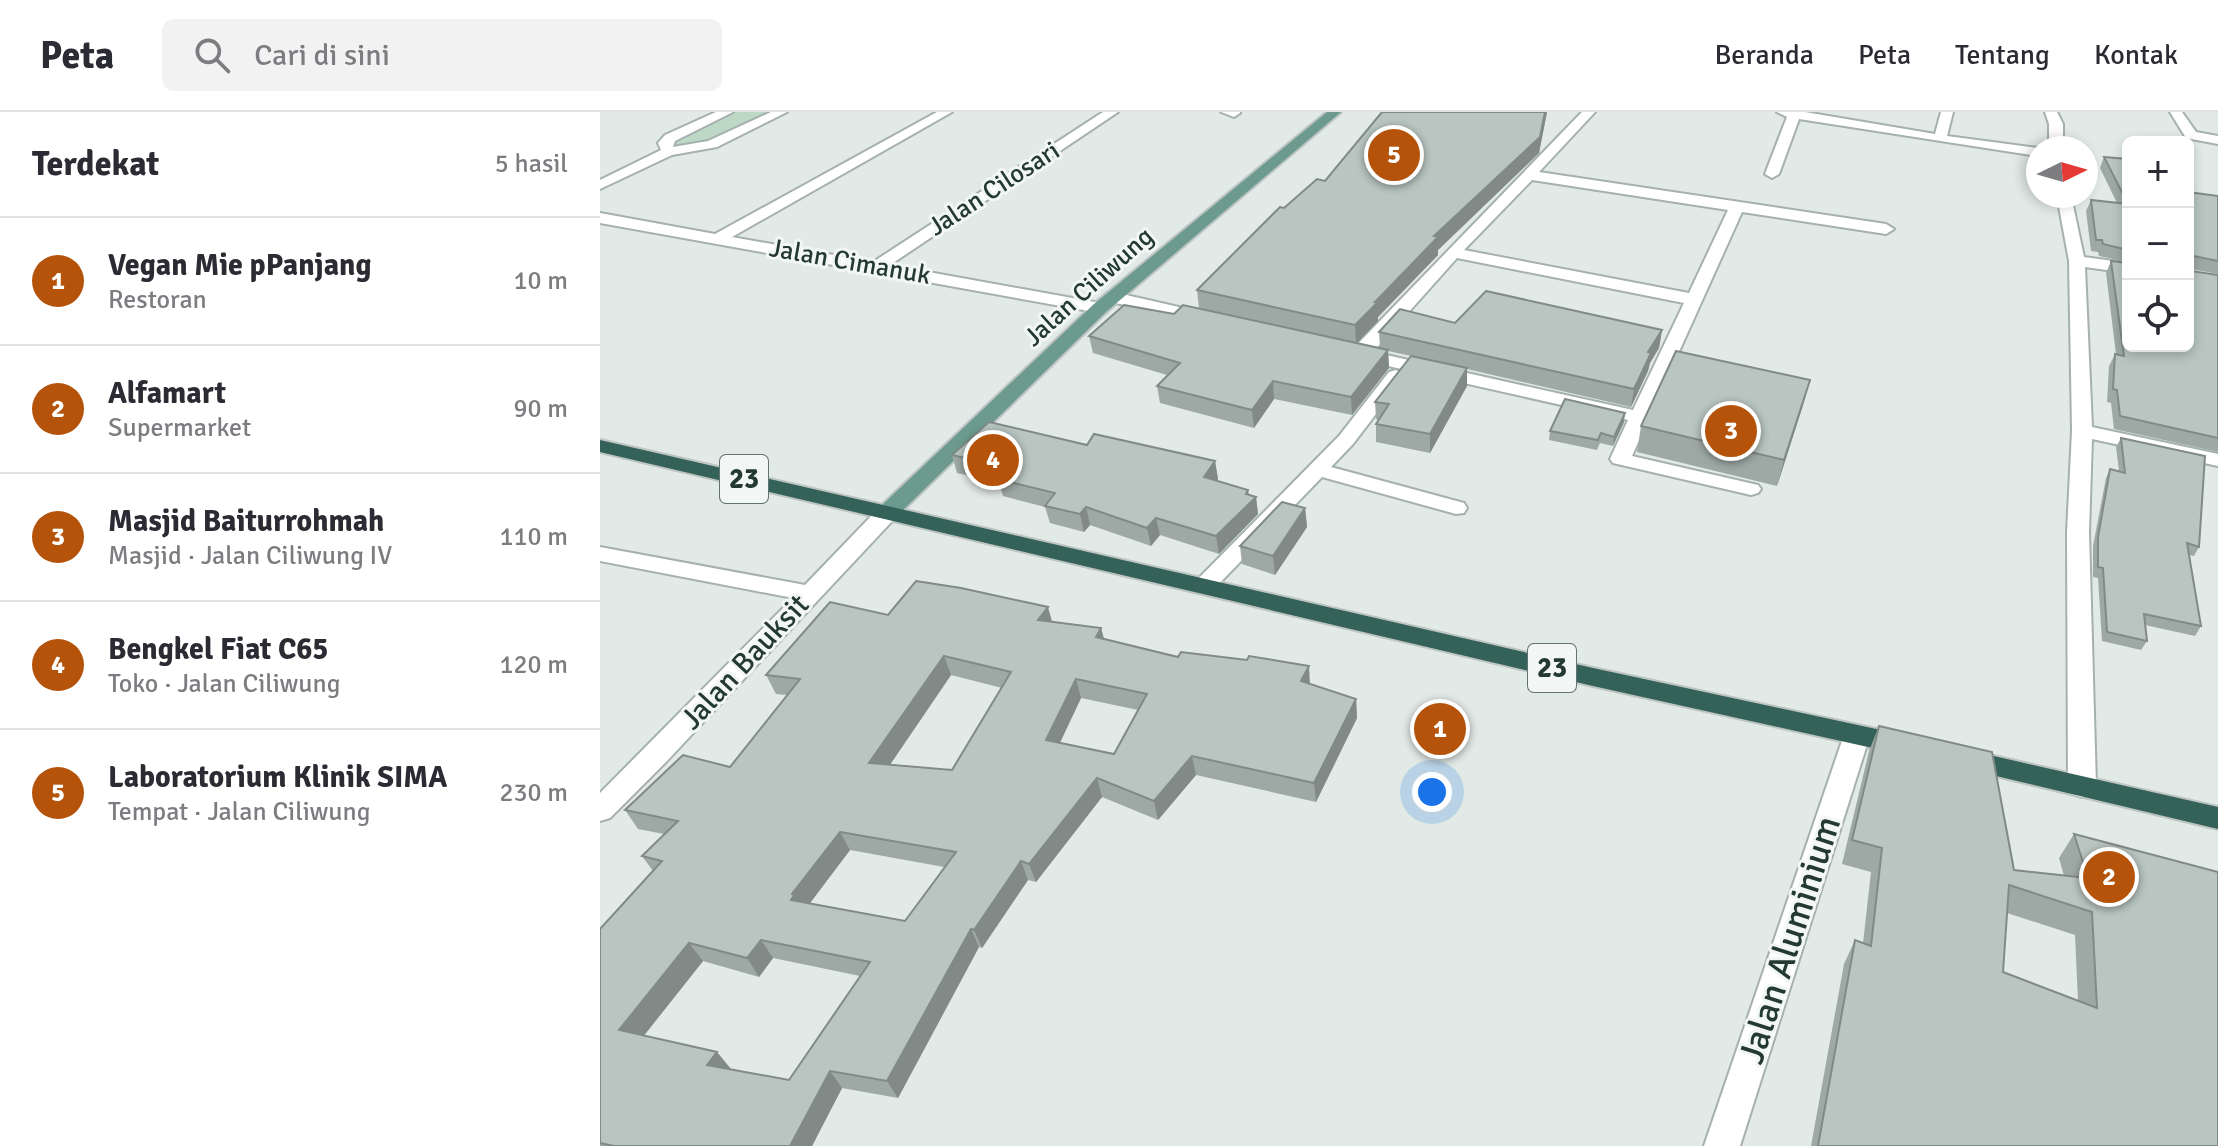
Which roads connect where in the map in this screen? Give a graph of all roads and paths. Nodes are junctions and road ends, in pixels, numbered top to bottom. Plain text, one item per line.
1 (727, 112) edge
2 (781, 112) edge
3 (946, 112) edge
4 (1112, 112) edge
5 (1227, 112) edge
6 (1335, 112) edge
7 (1589, 112) edge
8 (1877, 112) edge
9 (1947, 112) edge
10 (2051, 112) edge
11 (2176, 112) edge
12 (1234, 113) edge
13 (1790, 113) edge
14 (1874, 128) junction
15 (2056, 136) edge
16 (1940, 139) junction
17 (2218, 140) edge
18 (2026, 150) edge
19 (668, 152) junction
20 (1772, 174) dead end
21 (1530, 175) junction
22 (600, 185) edge
23 (1737, 207) junction
24 (2066, 208) edge
25 (600, 218) edge
26 (1886, 229) dead end
27 (719, 238) junction
28 (1453, 253) junction
29 (2077, 261) junction
30 (877, 267) junction
31 (2122, 267) edge
32 (1692, 299) junction
33 (1107, 303) junction
34 (1221, 322) edge
35 (1405, 365) junction
36 (1640, 417) junction
37 (2082, 431) junction
38 (600, 446) edge
39 (2218, 460) edge
40 (1316, 469) junction
41 (1751, 489) dead end
42 (1456, 508) dead end
43 (888, 512) junction
44 (600, 554) edge
45 (1205, 585) junction
46 (808, 593) junction
47 (1857, 735) junction
48 (2082, 786) junction
49 (600, 810) edge
50 (2218, 818) edge
51 (1722, 1146) edge

1 - 19 street
2 - 19 street
3 - 27 street
4 - 30 street, Jalan Cilosari
5 - 12 street
6 - 33 main road, Jalan Ciliwung
7 - 21 street
8 - 14 street
9 - 16 street
10 - 15 street
11 - 17 street
13 - 14 street
13 - 20 street
14 - 16 street
16 - 18 street
19 - 22 street
21 - 23 street
21 - 28 street
23 - 26 street
23 - 32 street
24 - 29 street
25 - 27 street, Jalan Cimanuk
27 - 30 street, Jalan Cimanuk
28 - 32 street
28 - 35 street
29 - 31 street
29 - 37 street
30 - 33 street, Jalan Cimanuk
32 - 36 street
33 - 34 street, Jalan Cimanuk
33 - 43 main road, Jalan Ciliwung
35 - 36 street
35 - 40 street
36 - 41 street
37 - 39 street
37 - 48 street
38 - 43 highway, 23
40 - 42 street
40 - 45 street
43 - 45 highway, 23
43 - 46 street, Jalan Bauksit
44 - 46 street
45 - 47 highway, 23
46 - 49 street, Jalan Bauksit
47 - 48 highway, 23
47 - 51 street, Jalan Aluminium
48 - 50 highway, 23

